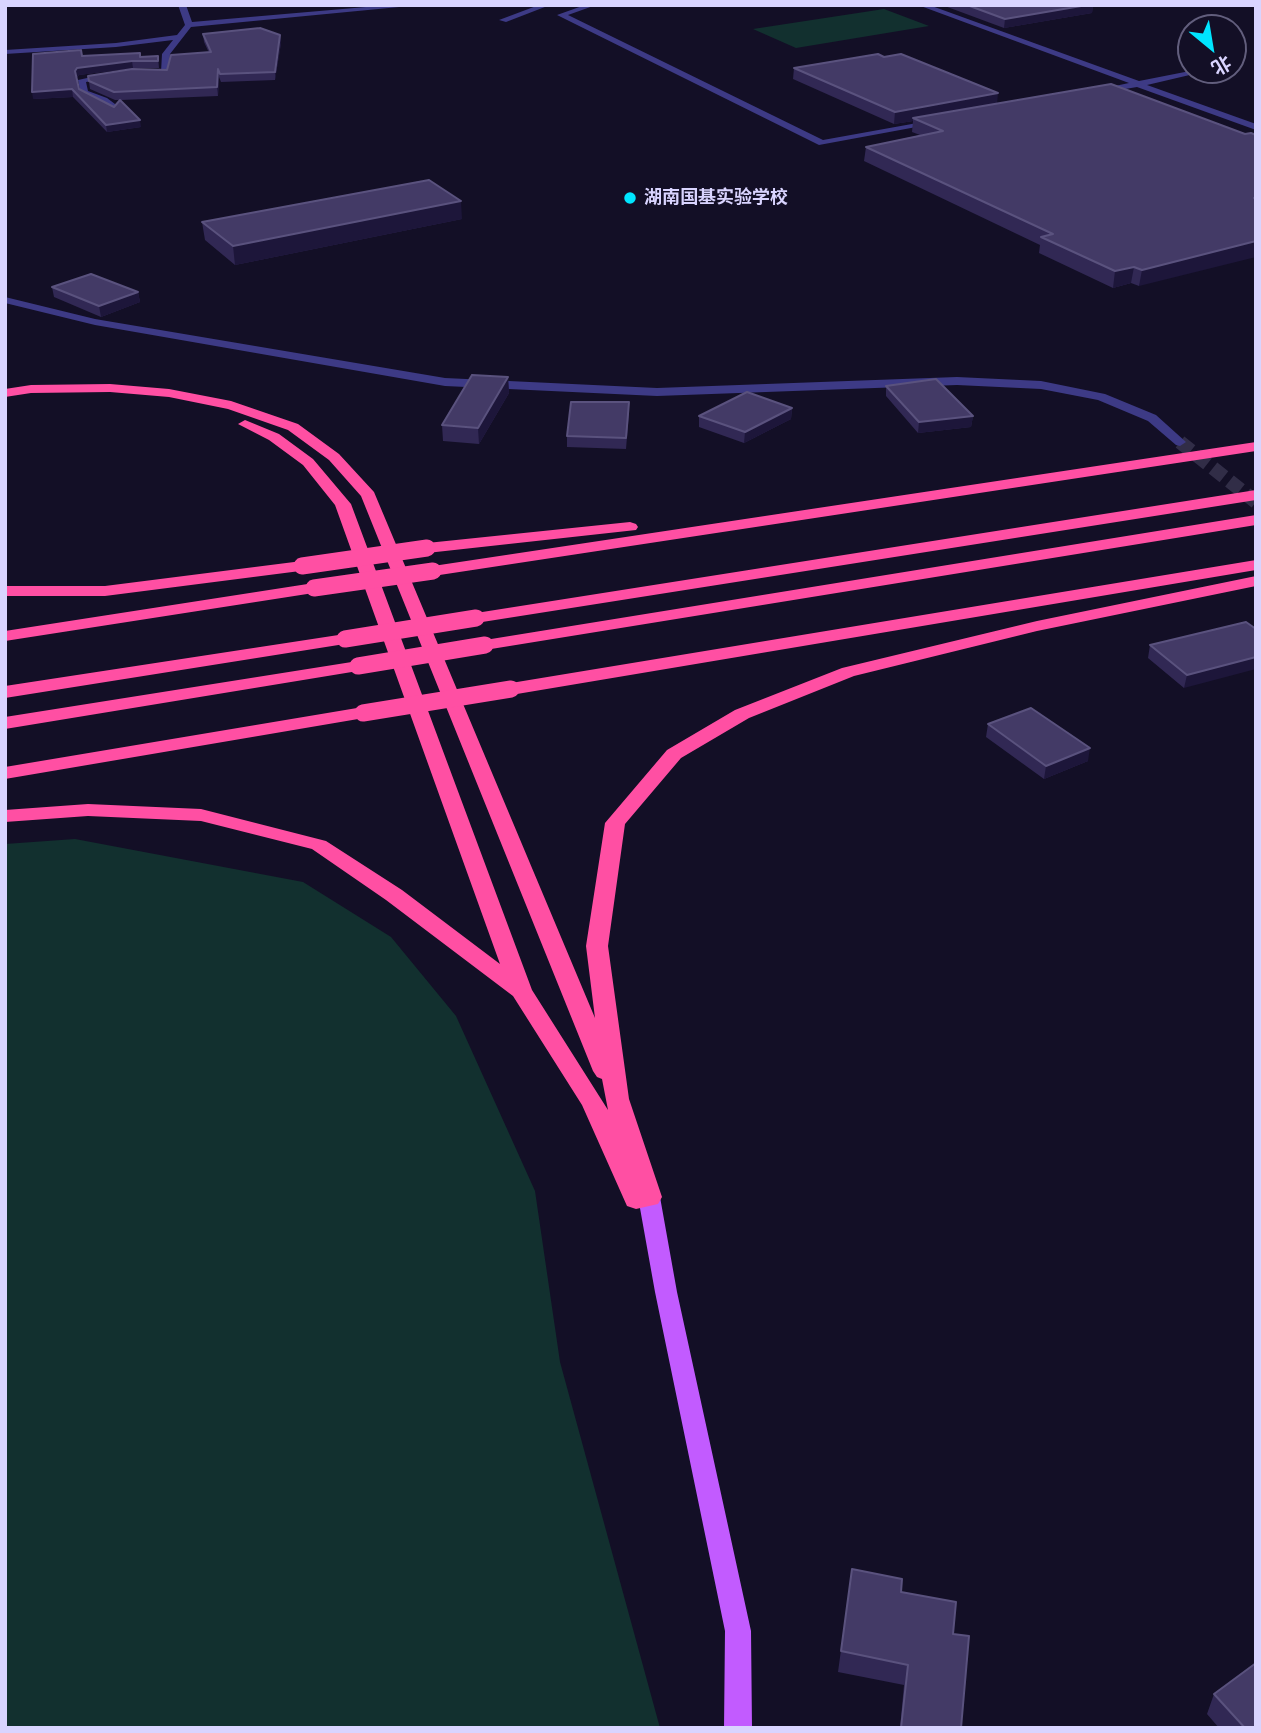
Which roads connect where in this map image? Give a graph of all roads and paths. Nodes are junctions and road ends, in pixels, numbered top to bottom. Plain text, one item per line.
1 (182, 5) edge
2 (417, 5) edge
3 (547, 5) edge
4 (593, 5) edge
5 (921, 5) edge
6 (503, 20) dead end
7 (189, 25) junction
8 (180, 37) junction
9 (5, 52) edge
10 (122, 74) edge
11 (133, 74) edge
12 (1177, 76) edge
13 (1140, 83) junction
14 (1089, 94) edge
15 (116, 109) edge
16 (944, 121) edge
17 (1256, 127) edge
18 (5, 300) edge
19 (5, 393) edge
20 (5, 405) edge
21 (1180, 442) tunnel mouth
22 (1256, 446) edge
23 (1256, 495) edge
24 (893, 501) junction
25 (1256, 520) edge
26 (1256, 565) edge
27 (1256, 581) edge
28 (5, 591) edge
29 (5, 636) edge
30 (5, 692) edge
31 (5, 723) edge
32 (5, 773) edge
33 (5, 816) edge
34 (521, 991) junction
35 (617, 1098) junction
36 (643, 1198) junction
37 (737, 1728) edge

1 - 7 street
2 - 7 street
3 - 6 street
4 - 16 street
5 - 13 street
7 - 8 street
8 - 9 street
8 - 11 street
10 - 15 street
12 - 13 street
13 - 14 street
13 - 17 street
18 - 21 street
19 - 35 highway
20 - 34 highway
22 - 24 highway
23 - 30 highway, bridge
24 - 28 highway, bridge
24 - 29 highway, bridge
25 - 31 highway, bridge
26 - 32 highway, bridge
27 - 35 highway
33 - 34 highway
34 - 36 highway
35 - 36 highway
36 - 37 main road

